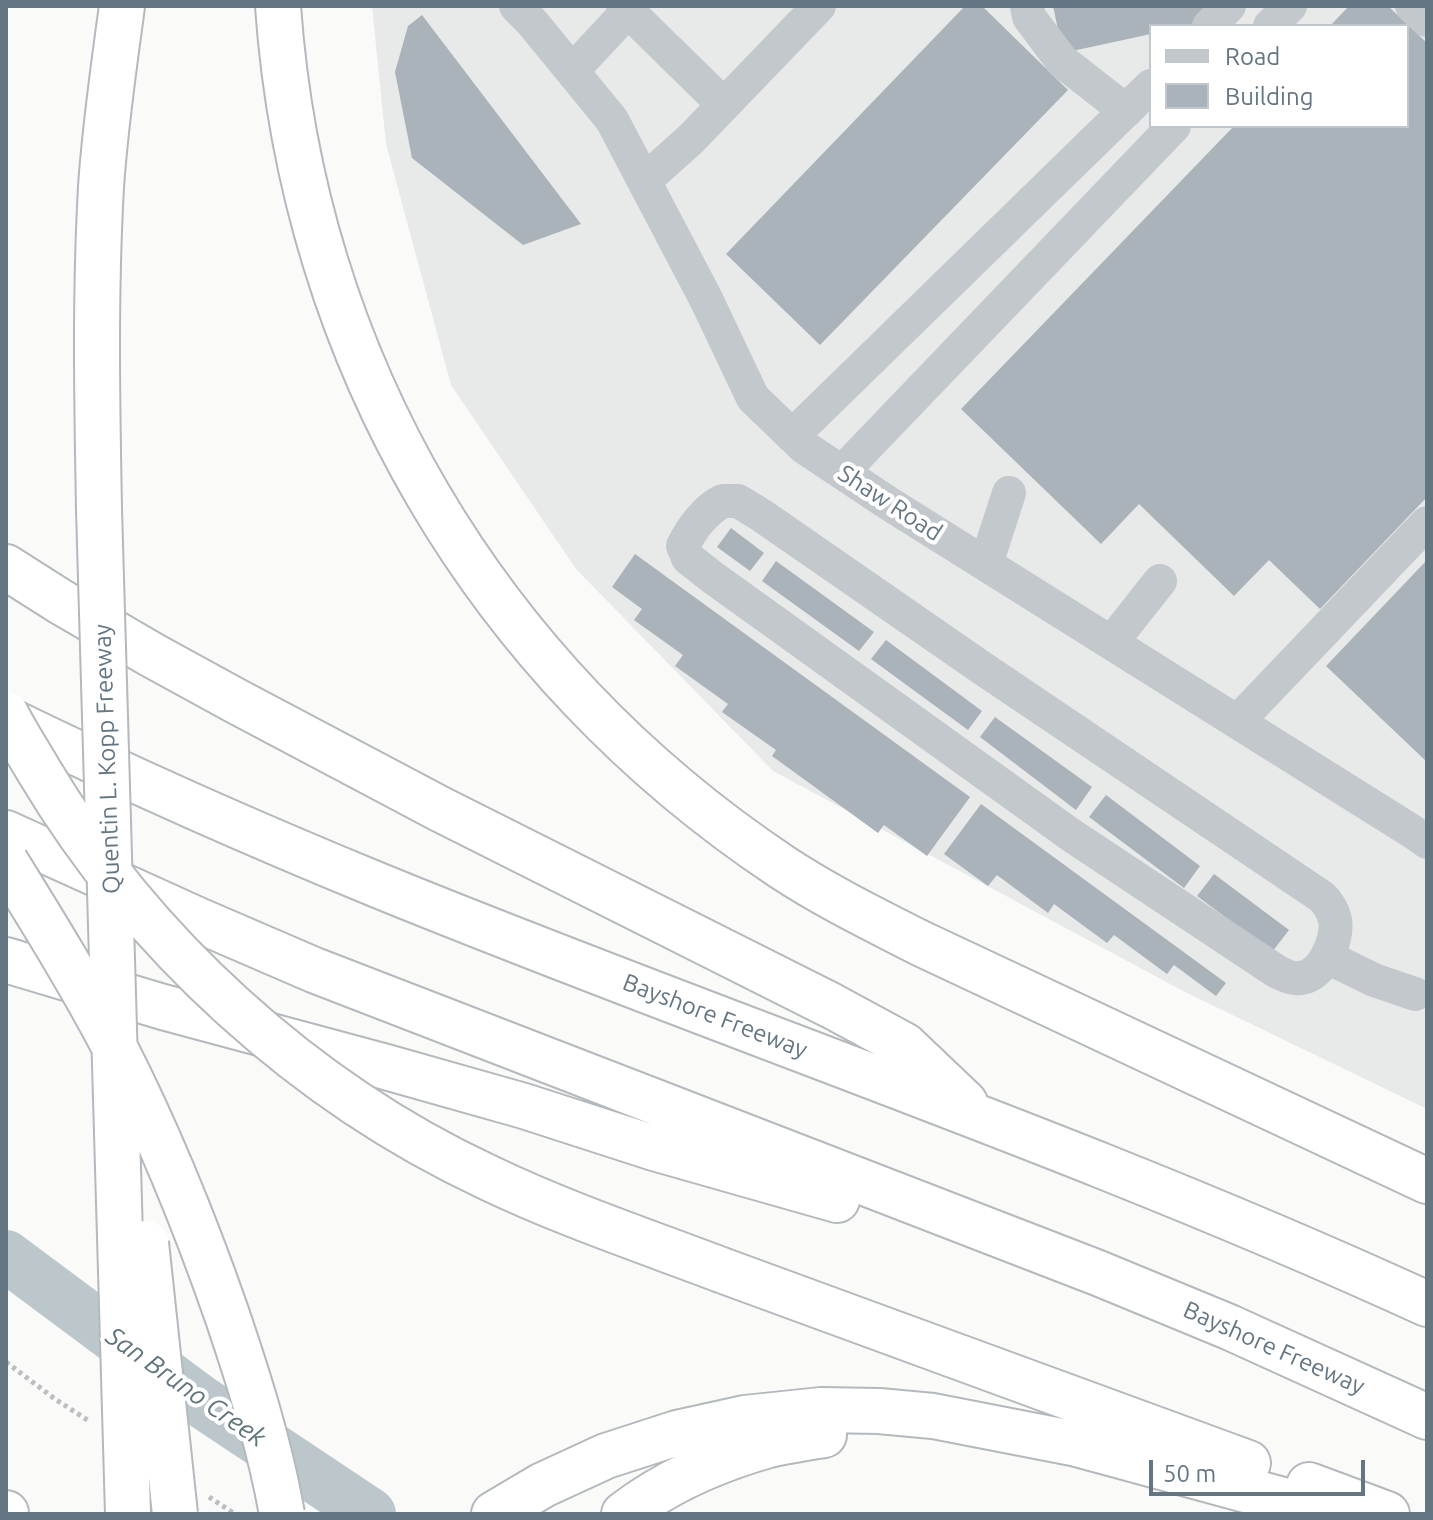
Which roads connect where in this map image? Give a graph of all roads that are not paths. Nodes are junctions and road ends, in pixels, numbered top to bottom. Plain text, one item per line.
1 (122, 6) edge
2 (278, 6) edge
3 (516, 6) edge
4 (819, 6) edge
5 (1027, 6) edge
6 (1229, 6) edge
7 (1412, 6) edge
8 (626, 8) edge
9 (1427, 20) edge
10 (1211, 24) edge
11 (572, 71) junction
12 (1149, 88) edge
13 (724, 105) junction
14 (1126, 111) junction
15 (1172, 128) edge
16 (644, 181) junction
17 (792, 436) junction
18 (842, 472) junction
19 (1009, 493) dead end
20 (1427, 523) edge
21 (6, 547) edge
22 (986, 564) junction
23 (6, 567) edge
24 (1160, 581) dead end
25 (1111, 643) junction
26 (236, 701) junction
27 (6, 716) edge
28 (106, 722) junction
29 (1237, 722) junction
30 (1422, 830) edge
31 (6, 833) edge
32 (6, 862) edge
33 (1327, 957) junction
34 (6, 960) edge
35 (1423, 994) edge
36 (981, 1118) junction
37 (1427, 1181) edge
38 (1098, 1273) junction
39 (1427, 1304) edge
40 (1427, 1417) edge
41 (997, 1430) junction
42 (128, 1514) edge
43 (175, 1514) edge
44 (282, 1514) edge
45 (494, 1514) edge
46 (624, 1514) edge
47 (1334, 1514) edge
48 (1387, 1514) edge

1 - 28 highway, Quentin L. Kopp Freeway, bridge
2 - 37 highway
3 - 11 street, Shaw Road
4 - 13 street
5 - 14 street
6 - 10 street
7 - 9 street
8 - 11 street
8 - 13 street
11 - 16 street, Shaw Road
12 - 14 street
13 - 16 street
14 - 17 street
15 - 18 street
16 - 17 street, Shaw Road
17 - 18 street, Shaw Road
18 - 22 street, Shaw Road
19 - 22 street
20 - 29 street
21 - 26 highway
22 - 25 street, Shaw Road
23 - 26 highway
24 - 25 street
25 - 29 street, Shaw Road
26 - 36 highway
27 - 36 highway, Bayshore Freeway
27 - 48 highway, bridge
28 - 42 highway, Quentin L. Kopp Freeway, bridge
28 - 43 highway, bridge
29 - 30 street, Shaw Road
31 - 38 highway, Bayshore Freeway
32 - 44 highway, bridge
33 - 33 street
33 - 35 street
34 - 38 highway
36 - 39 highway, Bayshore Freeway
38 - 40 highway, Bayshore Freeway
41 - 45 highway
41 - 46 highway
41 - 47 highway

